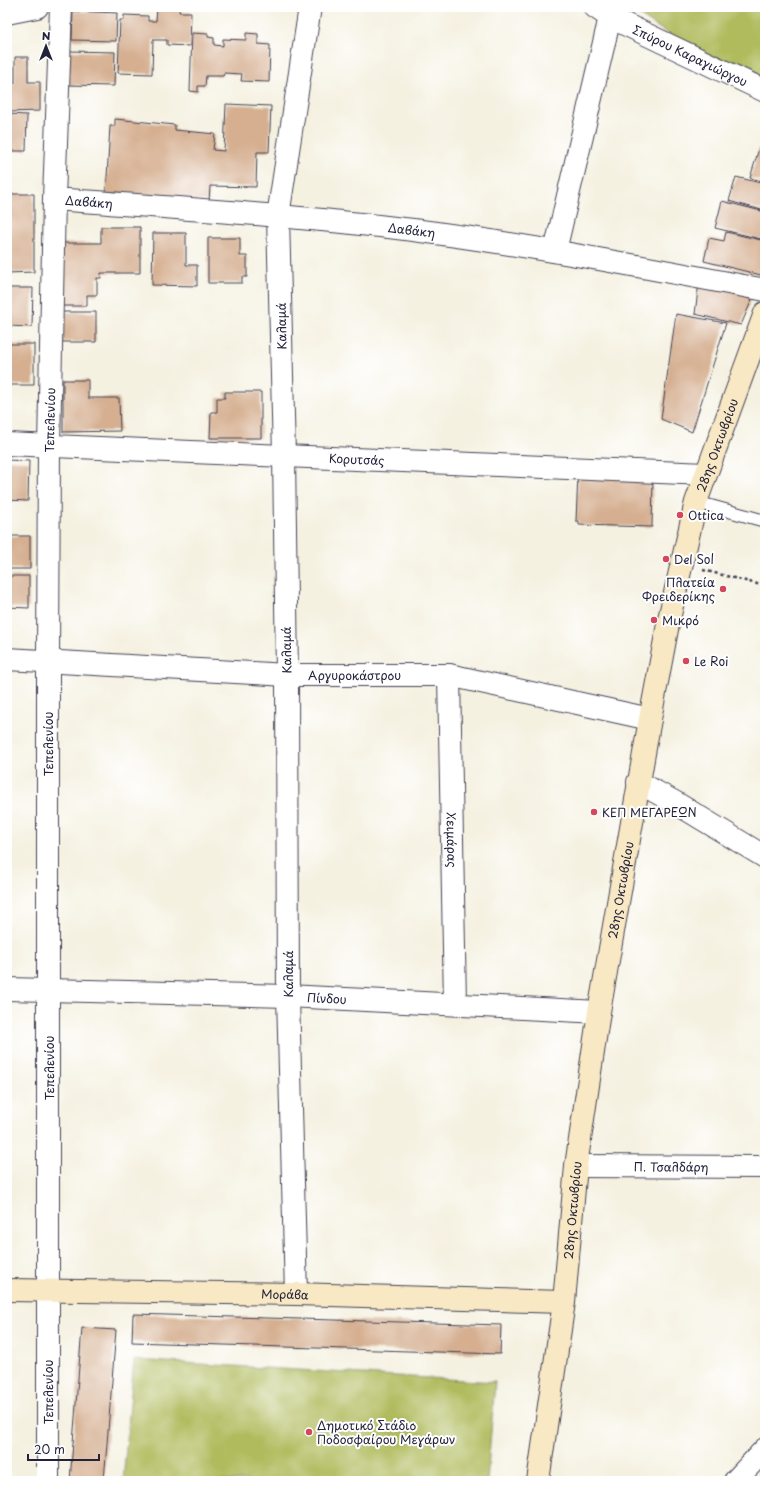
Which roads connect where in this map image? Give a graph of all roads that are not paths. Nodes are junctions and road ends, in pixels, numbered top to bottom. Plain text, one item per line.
1 (37, 7) edge
2 (61, 7) edge
3 (310, 7) edge
4 (602, 12) edge
5 (7, 13) edge
6 (765, 91) edge
7 (54, 199) junction
8 (278, 216) junction
9 (555, 251) junction
10 (765, 290) edge
11 (765, 313) edge
12 (7, 444) edge
13 (49, 446) junction
14 (284, 455) junction
15 (706, 474) junction
16 (696, 502) junction
17 (765, 521) edge
18 (7, 659) edge
19 (48, 661) junction
20 (287, 675) junction
21 (449, 675) junction
22 (650, 719) junction
23 (638, 782) junction
24 (765, 857) edge
25 (7, 989) edge
26 (49, 990) junction
27 (288, 996) junction
28 (455, 1004) junction
29 (599, 1012) junction
30 (576, 1166) junction
31 (765, 1167) edge
32 (7, 1290) edge
33 (48, 1291) junction
34 (296, 1294) junction
35 (564, 1302) junction
36 (765, 1449) edge
37 (48, 1481) edge
38 (538, 1481) edge
39 (735, 1481) edge

1 - 5 street
2 - 7 street, Τεπελενίου
3 - 8 street, Καλαμά
4 - 6 street, Σπύρου Καραγιώργου
4 - 9 street
7 - 8 street, Δαβάκη
7 - 13 street, Τεπελενίου
8 - 9 street, Δαβάκη
8 - 14 street, Καλαμά
9 - 10 street, Δαβάκη
11 - 15 street, 28ης Οκτωβρίου
12 - 13 street, Κορυτσάς
13 - 14 street, Κορυτσάς
13 - 19 street, Τεπελενίου
14 - 15 street, Κορυτσάς
14 - 20 street, Καλαμά
15 - 16 street, 28ης Οκτωβρίου
16 - 17 lane
16 - 22 street, 28ης Οκτωβρίου
18 - 19 street, Αργυροκάστρου
19 - 20 street, Αργυροκάστρου
19 - 26 street, Τεπελενίου
20 - 21 street, Αργυροκάστρου
20 - 27 street, Καλαμά
21 - 22 street, Αργυροκάστρου
21 - 28 street, Χειμάρας
22 - 23 street, 28ης Οκτωβρίου
23 - 24 street
23 - 29 street, 28ης Οκτωβρίου
25 - 26 street, Πίνδου
26 - 27 street, Πίνδου
26 - 33 street, Τεπελενίου
27 - 28 street, Πίνδου
27 - 34 street, Καλαμά
28 - 29 street, Πίνδου
29 - 30 street, 28ης Οκτωβρίου
30 - 31 street, Π. Τσαλδάρη
30 - 35 street, 28ης Οκτωβρίου
32 - 33 street, Μοράβα
33 - 34 street, Μοράβα
33 - 37 street, Τεπελενίου
34 - 35 street, Μοράβα
35 - 38 street, 28ης Οκτωβρίου
36 - 39 street

